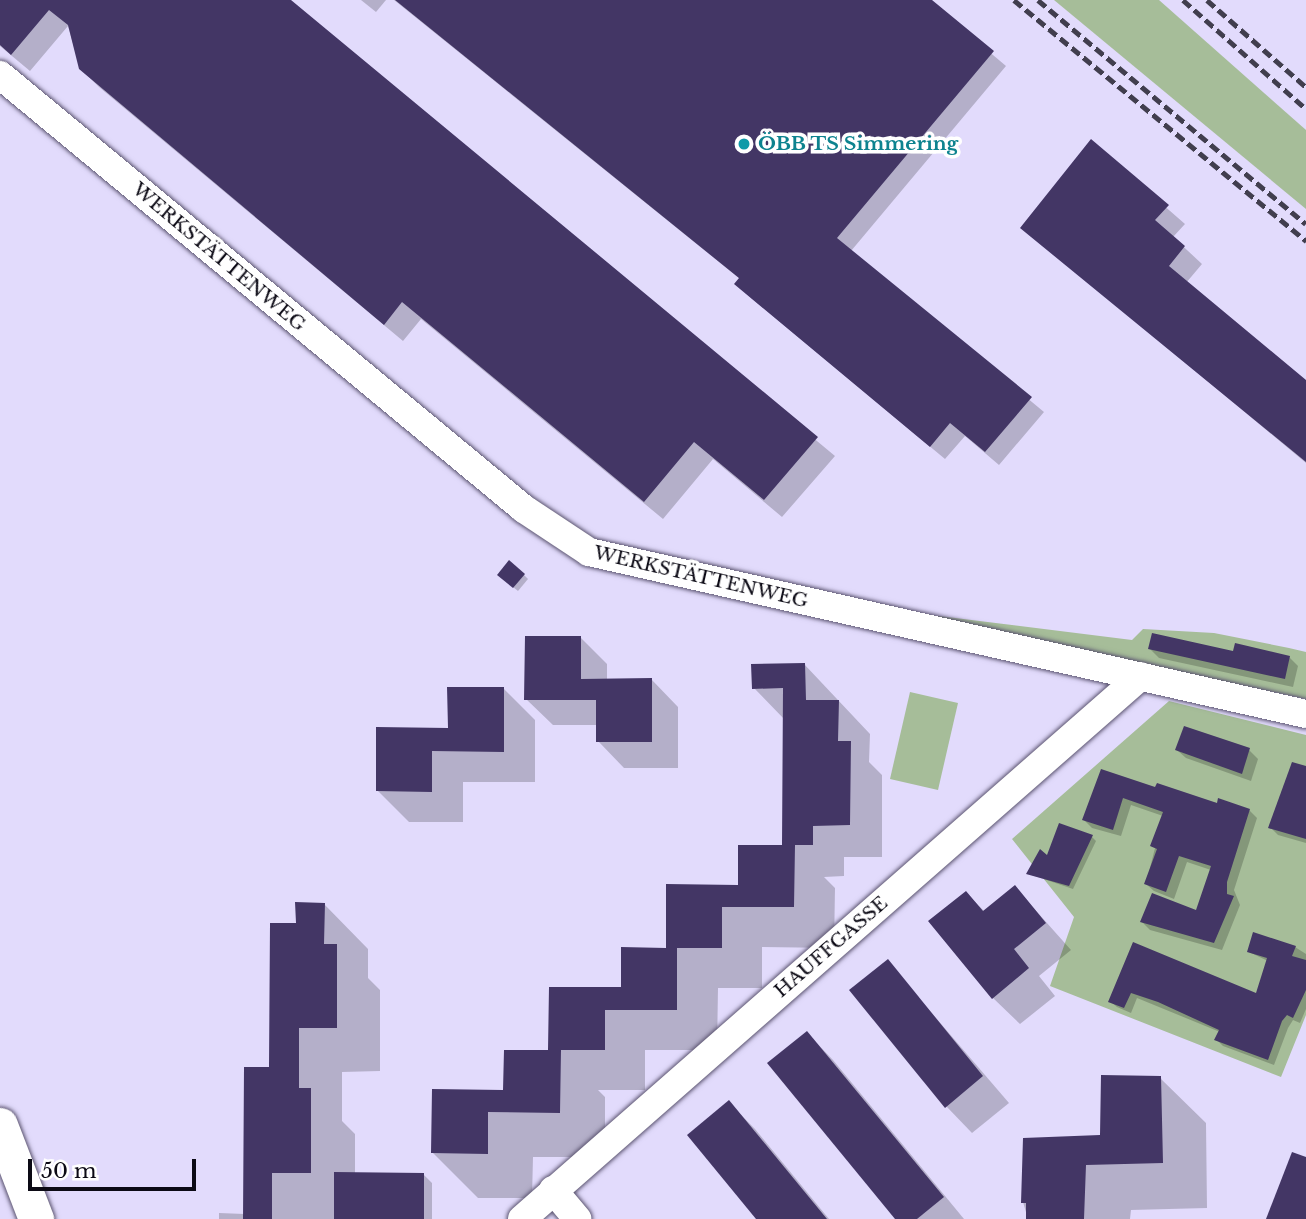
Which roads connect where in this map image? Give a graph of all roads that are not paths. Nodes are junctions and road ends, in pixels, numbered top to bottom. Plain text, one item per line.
1 (0, 75) edge
2 (1141, 676) junction
3 (1306, 714) edge
4 (0, 1125) edge
5 (554, 1190) junction
6 (36, 1219) edge
7 (522, 1219) edge
8 (577, 1219) edge

1 - 2 street, WERKSTÄTTENWEG
2 - 3 street, WERKSTÄTTENWEG
2 - 5 street, HAUFFGASSE
4 - 6 main road
5 - 7 street, HAUFFGASSE
5 - 8 street

